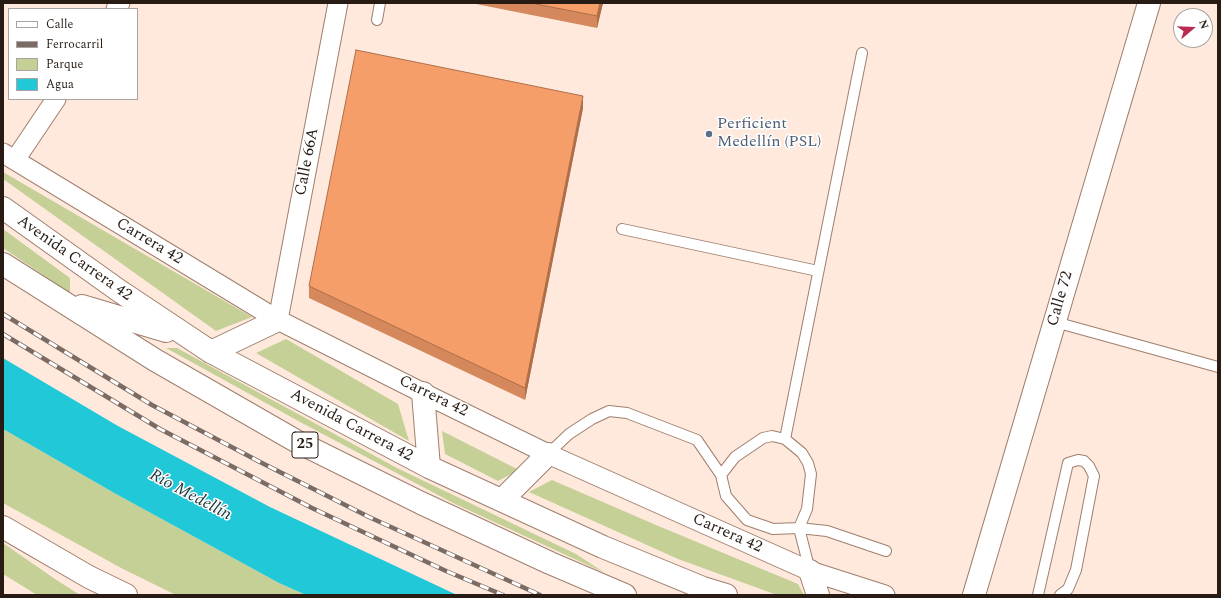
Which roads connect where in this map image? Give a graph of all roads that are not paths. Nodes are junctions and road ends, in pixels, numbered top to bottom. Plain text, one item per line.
1 (338, 3) edge
2 (380, 3) edge
3 (1149, 3) edge
4 (377, 20) dead end
5 (862, 53) dead end
6 (55, 100) edge
7 (9, 157) edge
8 (3, 208) edge
9 (622, 228) dead end
10 (3, 264) edge
11 (818, 271) junction
12 (57, 299) junction
13 (278, 320) junction
14 (1055, 322) junction
15 (185, 336) junction
16 (210, 352) junction
17 (1218, 367) edge
18 (423, 393) junction
19 (785, 439) junction
20 (548, 454) junction
21 (429, 467) junction
22 (721, 475) junction
23 (502, 500) junction
24 (3, 527) edge
25 (799, 528) junction
26 (886, 551) dead end
27 (810, 571) junction
28 (90, 577) junction
29 (710, 592) edge
30 (113, 595) edge
31 (126, 595) edge
32 (625, 595) edge
33 (726, 595) edge
34 (818, 595) edge
35 (885, 595) edge
36 (974, 595) edge
37 (1038, 595) edge
38 (1060, 595) edge

1 - 13 street, Calle 66A
2 - 4 lane
3 - 14 main road, Calle 72
5 - 11 lane
6 - 7 street
7 - 13 street, Carrera 42
8 - 15 main road, Avenida Carrera 42 / 25
9 - 11 lane
10 - 12 main road, 25
11 - 19 lane
12 - 15 main road
12 - 32 main road, 25
13 - 16 main road
13 - 18 street, Carrera 42
14 - 17 lane
14 - 36 main road, Calle 72
15 - 16 main road, Avenida Carrera 42 / 25
16 - 21 main road, Avenida Carrera 42 / 25
18 - 20 street, Carrera 42
18 - 21 main road
19 - 22 lane
19 - 25 lane
20 - 22 lane
20 - 23 main road
20 - 27 street, Carrera 42
21 - 23 main road, Avenida Carrera 42 / 25
22 - 25 lane
23 - 29 main road, Avenida Carrera 42 / 25
24 - 28 main road
25 - 26 lane
25 - 27 lane
27 - 34 main road
27 - 35 street, Carrera 42
28 - 30 main road
28 - 31 main road
29 - 33 main road, Avenida Carrera 42 / 25
37 - 38 lane

